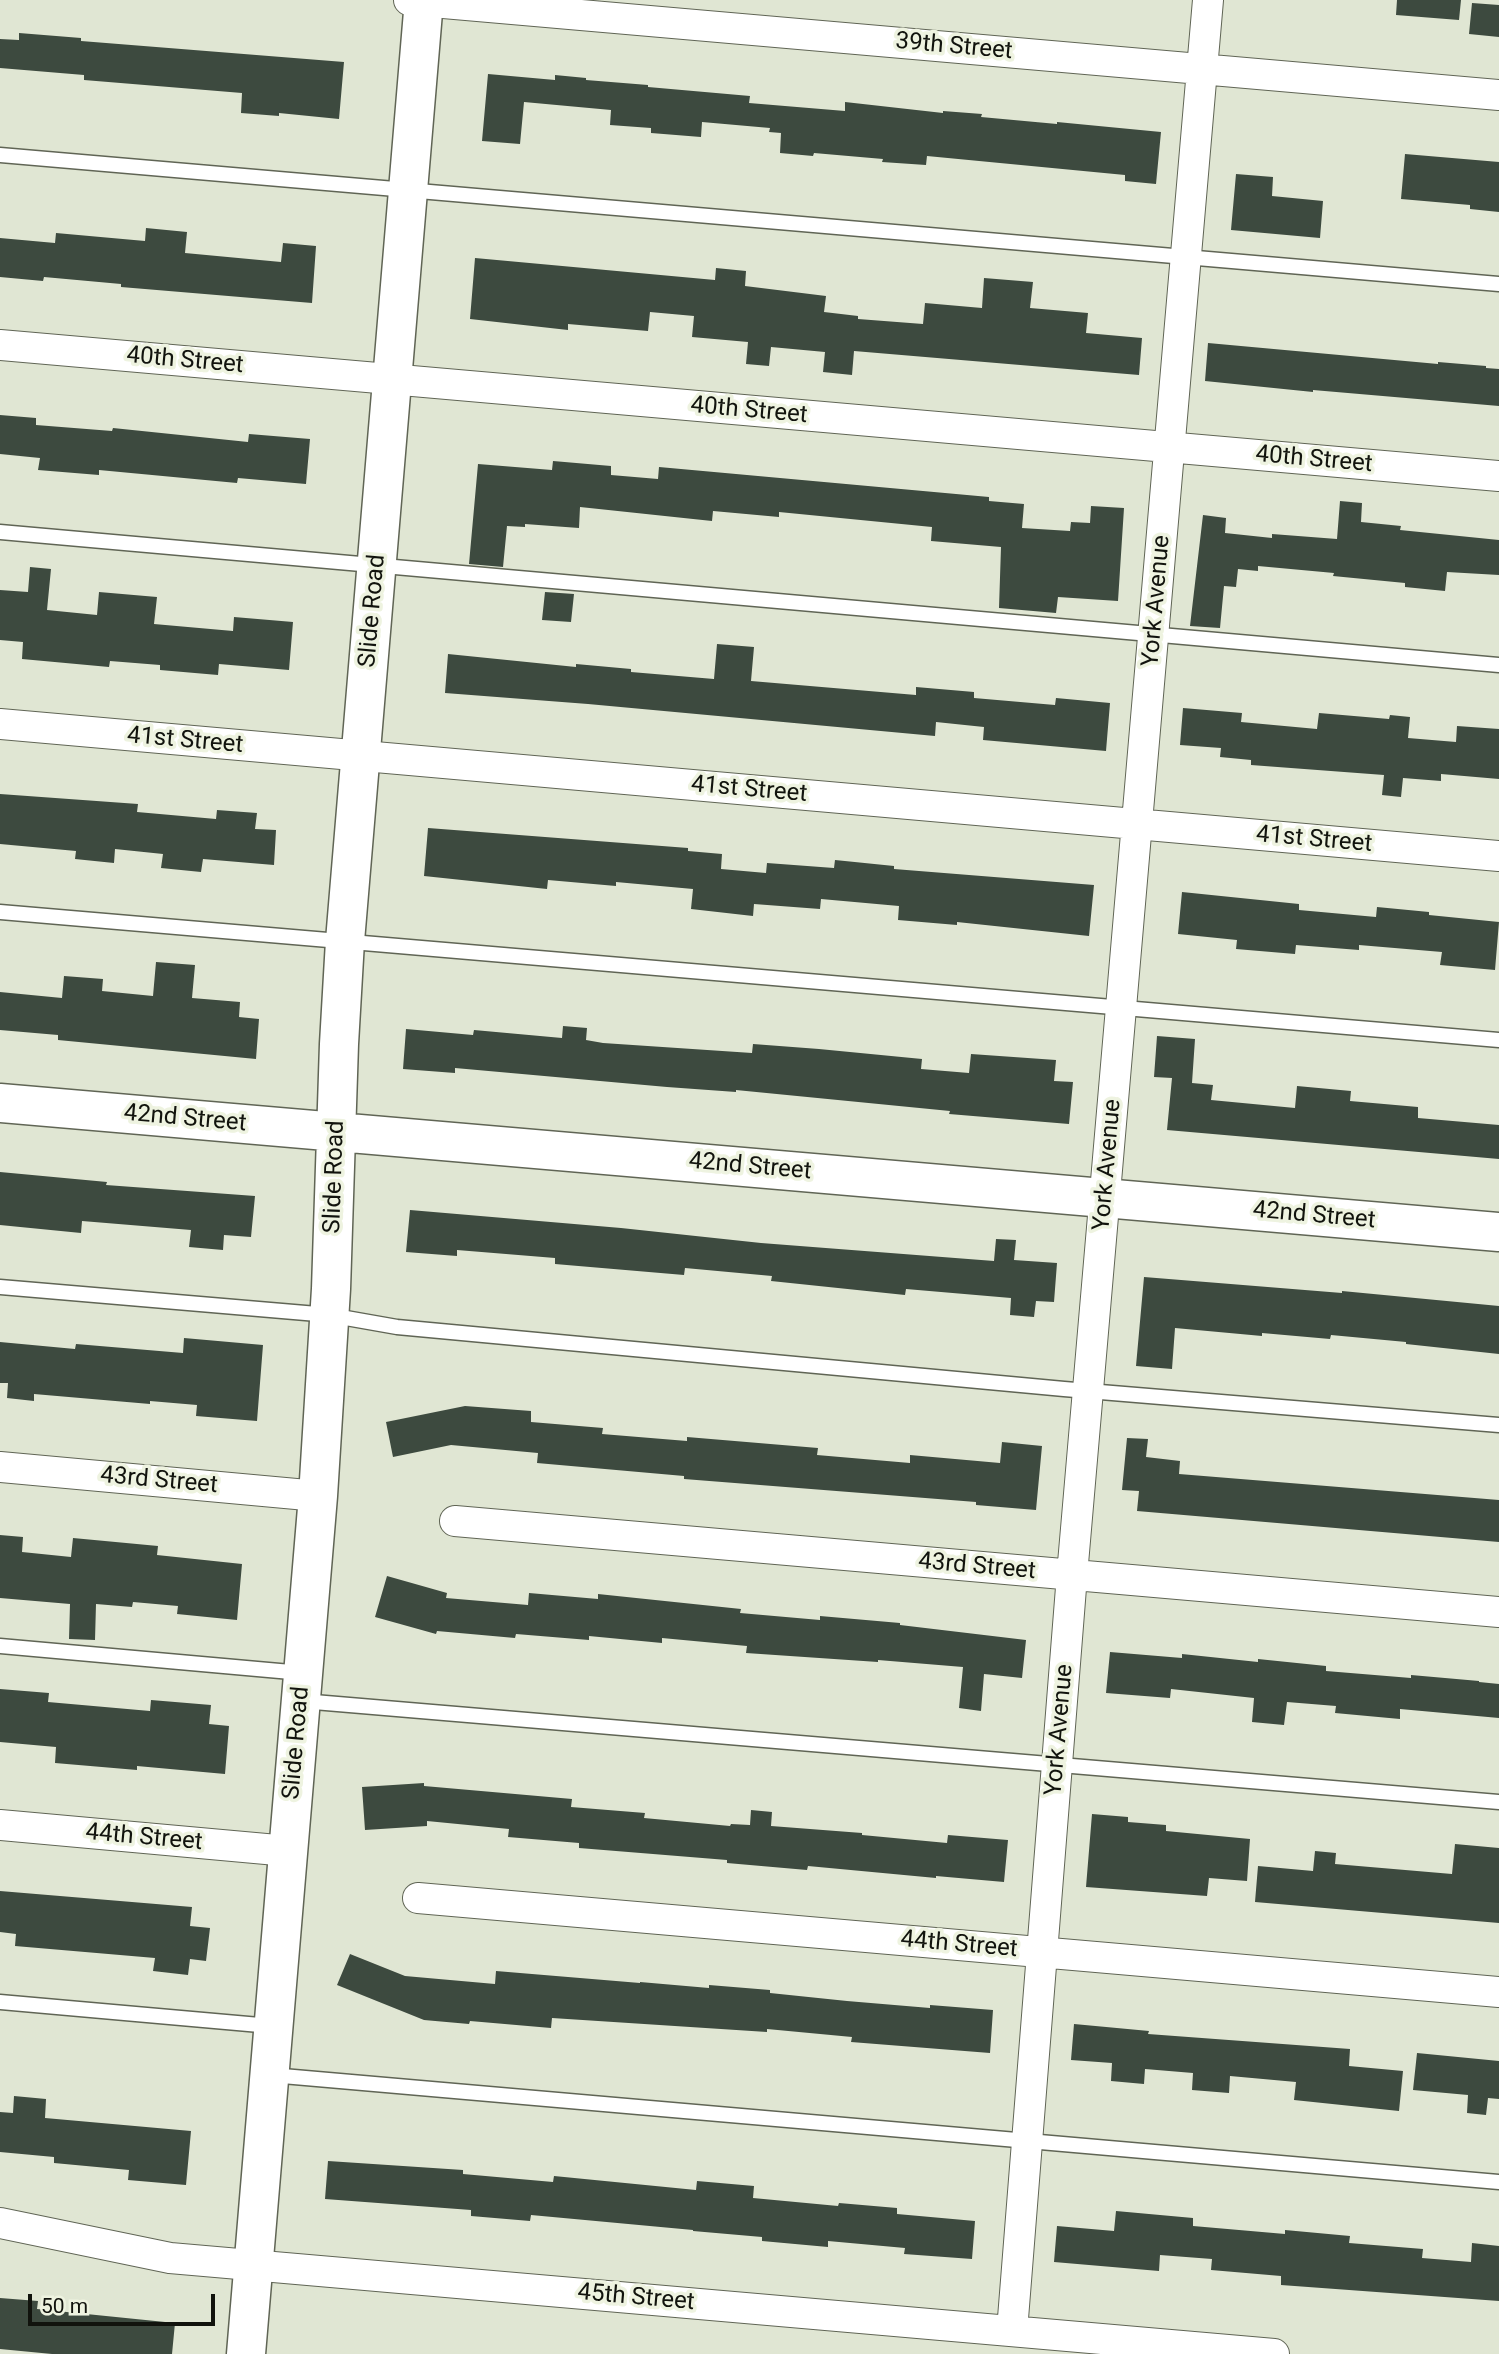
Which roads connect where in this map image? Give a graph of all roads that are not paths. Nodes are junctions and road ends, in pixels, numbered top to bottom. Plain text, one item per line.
1 (419, 0) edge
2 (1208, 0) edge
3 (1202, 69) junction
4 (1499, 95) edge
5 (0, 155) edge
6 (408, 190) junction
7 (1186, 257) junction
8 (1499, 284) edge
9 (0, 345) edge
10 (392, 380) junction
11 (1170, 447) junction
12 (1499, 476) edge
13 (0, 532) edge
14 (376, 565) junction
15 (1154, 635) junction
16 (1499, 665) edge
17 (0, 724) edge
18 (361, 756) junction
19 (1138, 825) junction
20 (1499, 856) edge
21 (0, 912) edge
22 (345, 941) junction
23 (1122, 1007) junction
24 (1499, 1040) edge
25 (0, 1103) edge
26 (337, 1131) junction
27 (1105, 1198) junction
28 (1499, 1233) edge
29 (0, 1287) edge
30 (329, 1315) junction
31 (1088, 1391) junction
32 (1499, 1425) edge
33 (0, 1467) edge
34 (318, 1496) junction
35 (454, 1521) dead end
36 (1072, 1575) junction
37 (1499, 1612) edge
38 (0, 1646) edge
39 (302, 1687) junction
40 (1057, 1764) junction
41 (1499, 1802) edge
42 (0, 1825) edge
43 (288, 1851) junction
44 (418, 1898) dead end
45 (1041, 1952) junction
46 (1499, 1992) edge
47 (0, 2003) edge
48 (274, 2026) junction
49 (270, 2074) junction
50 (1027, 2142) junction
51 (1499, 2182) edge
52 (0, 2224) edge
53 (254, 2265) junction
54 (1012, 2331) junction
55 (246, 2354) edge
56 (1274, 2354) edge

1 - 3 street, 39th Street
1 - 6 main road, Slide Road
2 - 3 street, York Avenue
3 - 4 street, 39th Street
3 - 7 street, York Avenue
5 - 6 lane
6 - 7 lane
6 - 10 main road, Slide Road
7 - 8 lane
7 - 11 street, York Avenue
9 - 10 street, 40th Street
10 - 11 street, 40th Street
10 - 14 main road, Slide Road
11 - 12 street, 40th Street
11 - 15 street, York Avenue
13 - 14 lane
14 - 15 lane
14 - 18 main road, Slide Road
15 - 16 lane
15 - 19 street, York Avenue
17 - 18 street, 41st Street
18 - 19 street, 41st Street
18 - 22 main road, Slide Road
19 - 20 street, 41st Street
19 - 23 street, York Avenue
21 - 22 lane
22 - 23 lane
22 - 26 main road, Slide Road
23 - 24 lane
23 - 27 street, York Avenue
25 - 26 main road, 42nd Street
26 - 27 main road, 42nd Street
26 - 30 main road, Slide Road
27 - 28 main road, 42nd Street
27 - 31 street, York Avenue
29 - 30 lane
30 - 31 lane
30 - 34 main road, Slide Road
31 - 32 lane
31 - 36 street, York Avenue
33 - 34 street, 43rd Street
34 - 39 main road, Slide Road
35 - 36 street, 43rd Street
36 - 37 street, 43rd Street
36 - 40 street, York Avenue
38 - 39 lane
39 - 40 lane
39 - 43 main road, Slide Road
40 - 41 lane
40 - 45 street, York Avenue
42 - 43 street, 44th Street
43 - 48 main road, Slide Road
44 - 45 street, 44th Street
45 - 46 street, 44th Street
45 - 50 street, York Avenue
47 - 48 lane
48 - 49 main road, Slide Road
49 - 50 lane
49 - 53 main road, Slide Road
50 - 51 lane
50 - 54 street, York Avenue
52 - 53 street, 45th Street
53 - 54 street, 45th Street
53 - 55 main road, Slide Road
54 - 56 street, 45th Street

